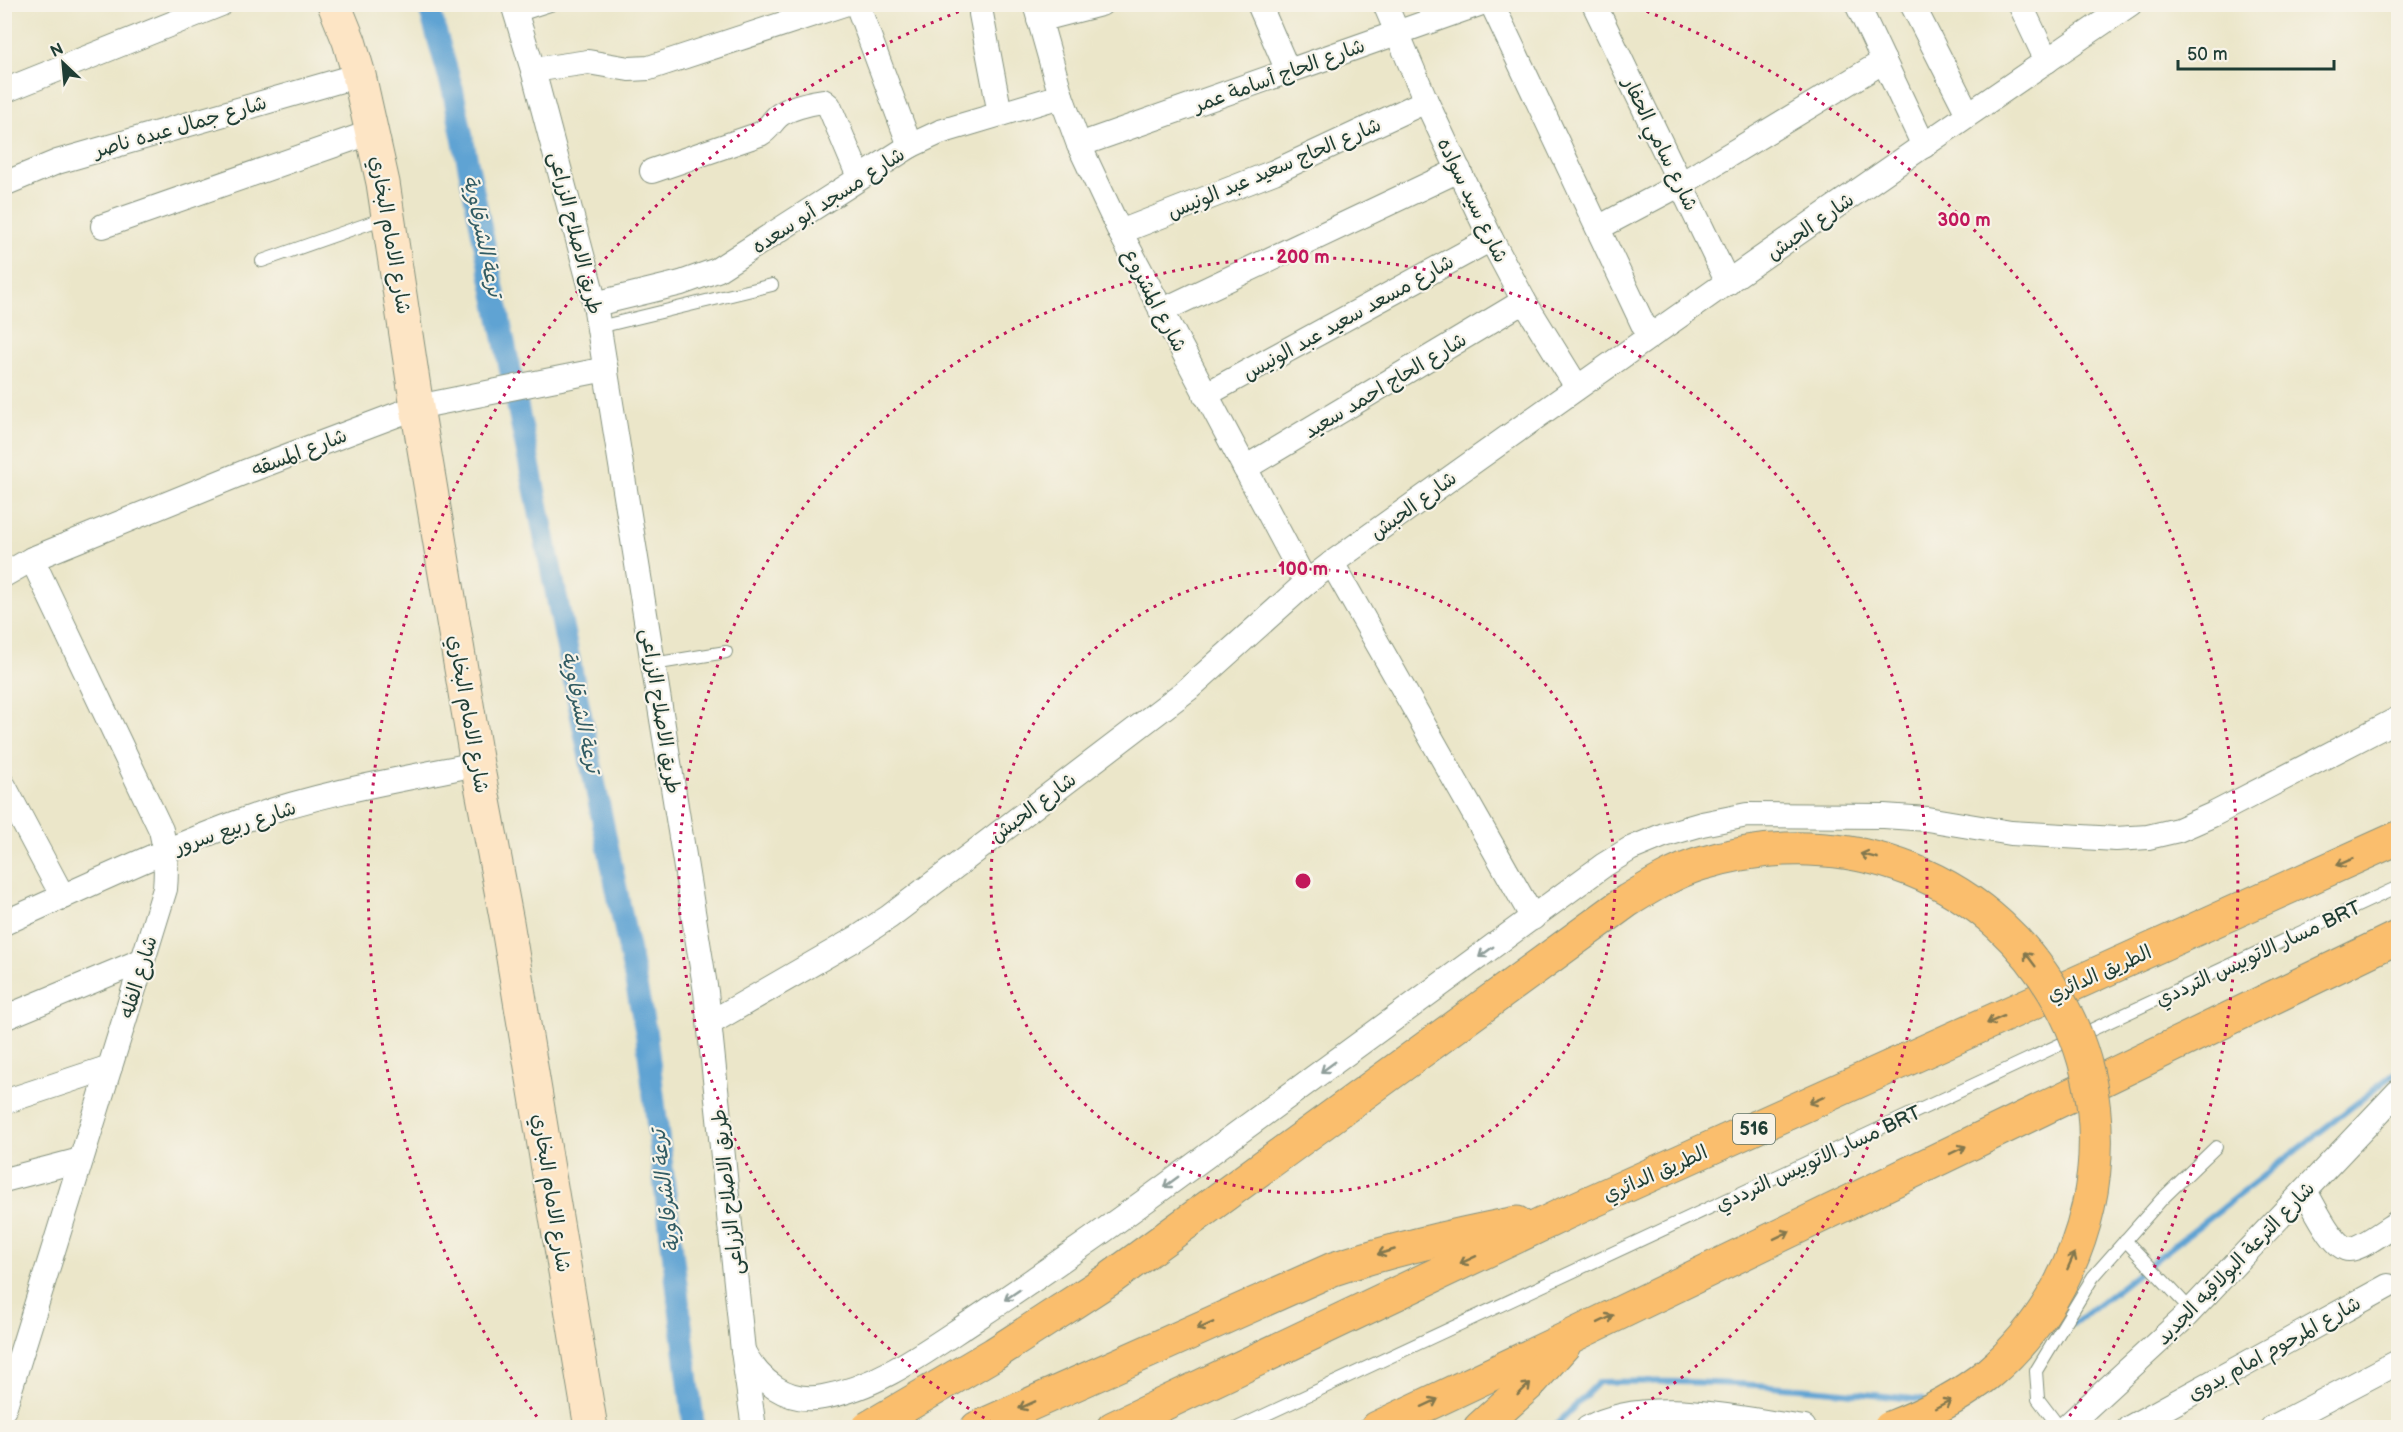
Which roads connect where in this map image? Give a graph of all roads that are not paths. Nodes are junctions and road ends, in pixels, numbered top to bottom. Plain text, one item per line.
1 (222, 4) edge
2 (334, 4) edge
3 (553, 4) edge
4 (844, 4) edge
5 (857, 4) edge
6 (1101, 4) edge
7 (1259, 4) edge
8 (1385, 4) edge
9 (1479, 4) edge
10 (1492, 4) edge
11 (1594, 4) edge
12 (1857, 4) edge
13 (1911, 4) edge
14 (2020, 4) edge
15 (2130, 4) edge
16 (514, 10) edge
17 (1037, 12) edge
18 (981, 14) dead end
19 (1396, 34) junction
20 (1884, 61) junction
21 (2048, 61) junction
22 (533, 70) junction
23 (1288, 71) junction
24 (359, 75) junction
25 (4, 91) edge
26 (1061, 96) junction
27 (1426, 101) junction
28 (1000, 114) junction
29 (1968, 114) junction
30 (372, 132) junction
31 (910, 146) junction
32 (1079, 146) junction
33 (1924, 146) junction
34 (1459, 170) junction
35 (652, 171) dead end
36 (859, 177) junction
37 (4, 184) edge
38 (1681, 184) junction
39 (388, 217) junction
40 (103, 226) dead end
41 (1598, 228) junction
42 (1120, 232) junction
43 (1491, 239) junction
44 (262, 261) dead end
45 (1728, 283) junction
46 (772, 285) dead end
47 (1524, 301) junction
48 (1161, 311) junction
49 (597, 315) junction
50 (1648, 337) junction
51 (606, 369) junction
52 (1577, 387) junction
53 (1205, 395) junction
54 (431, 404) junction
55 (1245, 468) junction
56 (32, 559) junction
57 (1332, 564) junction
58 (4, 575) edge
59 (1306, 583) junction
60 (726, 652) dead end
61 (653, 664) junction
62 (2398, 719) edge
63 (477, 764) junction
64 (4, 786) edge
65 (2398, 838) edge
66 (166, 851) junction
67 (2398, 887) edge
68 (63, 897) junction
69 (1533, 918) junction
70 (4, 923) edge
71 (2398, 937) edge
72 (143, 960) junction
73 (4, 1018) edge
74 (710, 1023) junction
75 (110, 1067) junction
76 (2397, 1100) edge
77 (4, 1102) edge
78 (2216, 1147) dead end
79 (80, 1160) junction
80 (4, 1180) edge
81 (2305, 1191) junction
82 (1566, 1213) junction
83 (2398, 1222) edge
84 (2125, 1240) junction
85 (2388, 1286) dead end
86 (2192, 1310) junction
87 (1570, 1337) junction
88 (743, 1351) junction
89 (2398, 1362) edge
90 (4, 1409) edge
91 (591, 1428) edge
92 (754, 1428) edge
93 (868, 1428) edge
94 (977, 1428) edge
95 (1113, 1428) edge
96 (1237, 1428) edge
97 (1377, 1428) edge
98 (1480, 1428) edge
99 (1588, 1428) edge
100 (1804, 1428) edge
101 (1890, 1428) edge
102 (2063, 1428) edge
103 (2130, 1428) edge
104 (2272, 1428) edge

1 - 25 street
2 - 24 street, شارع الامام البخاري
3 - 16 lane
4 - 22 street
5 - 31 street
6 - 17 street
7 - 23 street
8 - 19 street, شارع سيد سواده
9 - 19 street, شارع الحاج أسامة عمر
10 - 41 street
11 - 38 street, شارع سامي الحفار
12 - 20 street
13 - 29 street
14 - 21 street
15 - 21 street, شارع الحبش
16 - 22 street, طريق الاصلاح الزراعى
17 - 26 street, شارع المشروع
18 - 28 street
19 - 23 street, شارع الحاج أسامة عمر
19 - 27 street, شارع سيد سواده
20 - 33 street
20 - 38 street
21 - 29 street, شارع الحبش
22 - 49 street, طريق الاصلاح الزراعى
23 - 32 street, شارع الحاج أسامة عمر
24 - 30 street, شارع الامام البخاري
24 - 37 street, شارع جمال عبده ناصر
26 - 28 street, شارع مسجد أبو سعده
26 - 32 street, شارع المشروع
27 - 34 street, شارع سيد سواده
27 - 42 street, شارع الحاج سعيد عبد الونيس
28 - 31 street, شارع مسجد أبو سعده
29 - 33 street, شارع الحبش
30 - 39 street, شارع الامام البخاري
30 - 40 street
31 - 36 street, شارع مسجد أبو سعده
32 - 42 street, شارع المشروع
33 - 45 street, شارع الحبش
34 - 43 street, شارع سيد سواده
34 - 48 street
35 - 36 street
36 - 49 street, شارع مسجد أبو سعده
38 - 41 street
38 - 45 street, شارع سامي الحفار
39 - 44 lane
39 - 54 street, شارع الامام البخاري
41 - 50 street
42 - 48 street, شارع المشروع
43 - 47 street, شارع سيد سواده
43 - 53 street, شارع مسعد سعيد عبد الونيس
45 - 50 street, شارع الحبش
46 - 49 lane
47 - 52 street, شارع سيد سواده
47 - 55 street, شارع الحاج احمد سعيد
48 - 53 street, شارع المشروع
49 - 51 street, طريق الاصلاح الزراعى
50 - 52 street, شارع الحبش
51 - 54 street, شارع المسقه
51 - 61 street, طريق الاصلاح الزراعى
52 - 57 street, شارع الحبش
53 - 55 street, شارع المشروع
54 - 56 street, شارع المسقه
54 - 63 street, شارع الامام البخاري
55 - 59 street, شارع المشروع
56 - 58 street, شارع المسقه
56 - 66 street, شارع الفله
57 - 59 street, شارع الحبش
57 - 69 street
59 - 74 street, شارع الحبش
60 - 61 lane
61 - 74 street, طريق الاصلاح الزراعى
62 - 69 street
63 - 66 street, شارع ربيع سرور
63 - 91 street, شارع الامام البخاري
64 - 68 street
65 -> 82 highway, الطريق الدائري / 516
66 - 68 street, شارع ربيع سرور
66 - 72 street, شارع الفله
67 - 96 lane, مسار الاتوبيس الترددي BRT
68 - 70 street, شارع ربيع سرور
69 -> 88 street
87 -> 71 highway
72 - 73 street
72 - 75 street, شارع الفله
74 - 88 street, طريق الاصلاح الزراعى
75 - 77 street
75 - 79 street, شارع الفله
76 - 81 street, شارع الترعة البولاقيه الجديد
78 - 84 lane
79 - 80 street
79 - 90 street, شارع الفله
81 - 83 street
81 - 86 street, شارع الترعة البولاقيه الجديد
82 -> 94 highway
82 -> 95 highway, الطريق الدائري / 516
84 - 86 lane
84 - 102 lane
85 - 103 street, شارع المرحوم امام بدوى
86 - 102 street, شارع الترعة البولاقيه الجديد
97 -> 87 highway
98 -> 87 highway
88 - 92 street, طريق الاصلاح الزراعى
89 - 104 street
101 -> 93 highway, bridge
99 - 100 street

